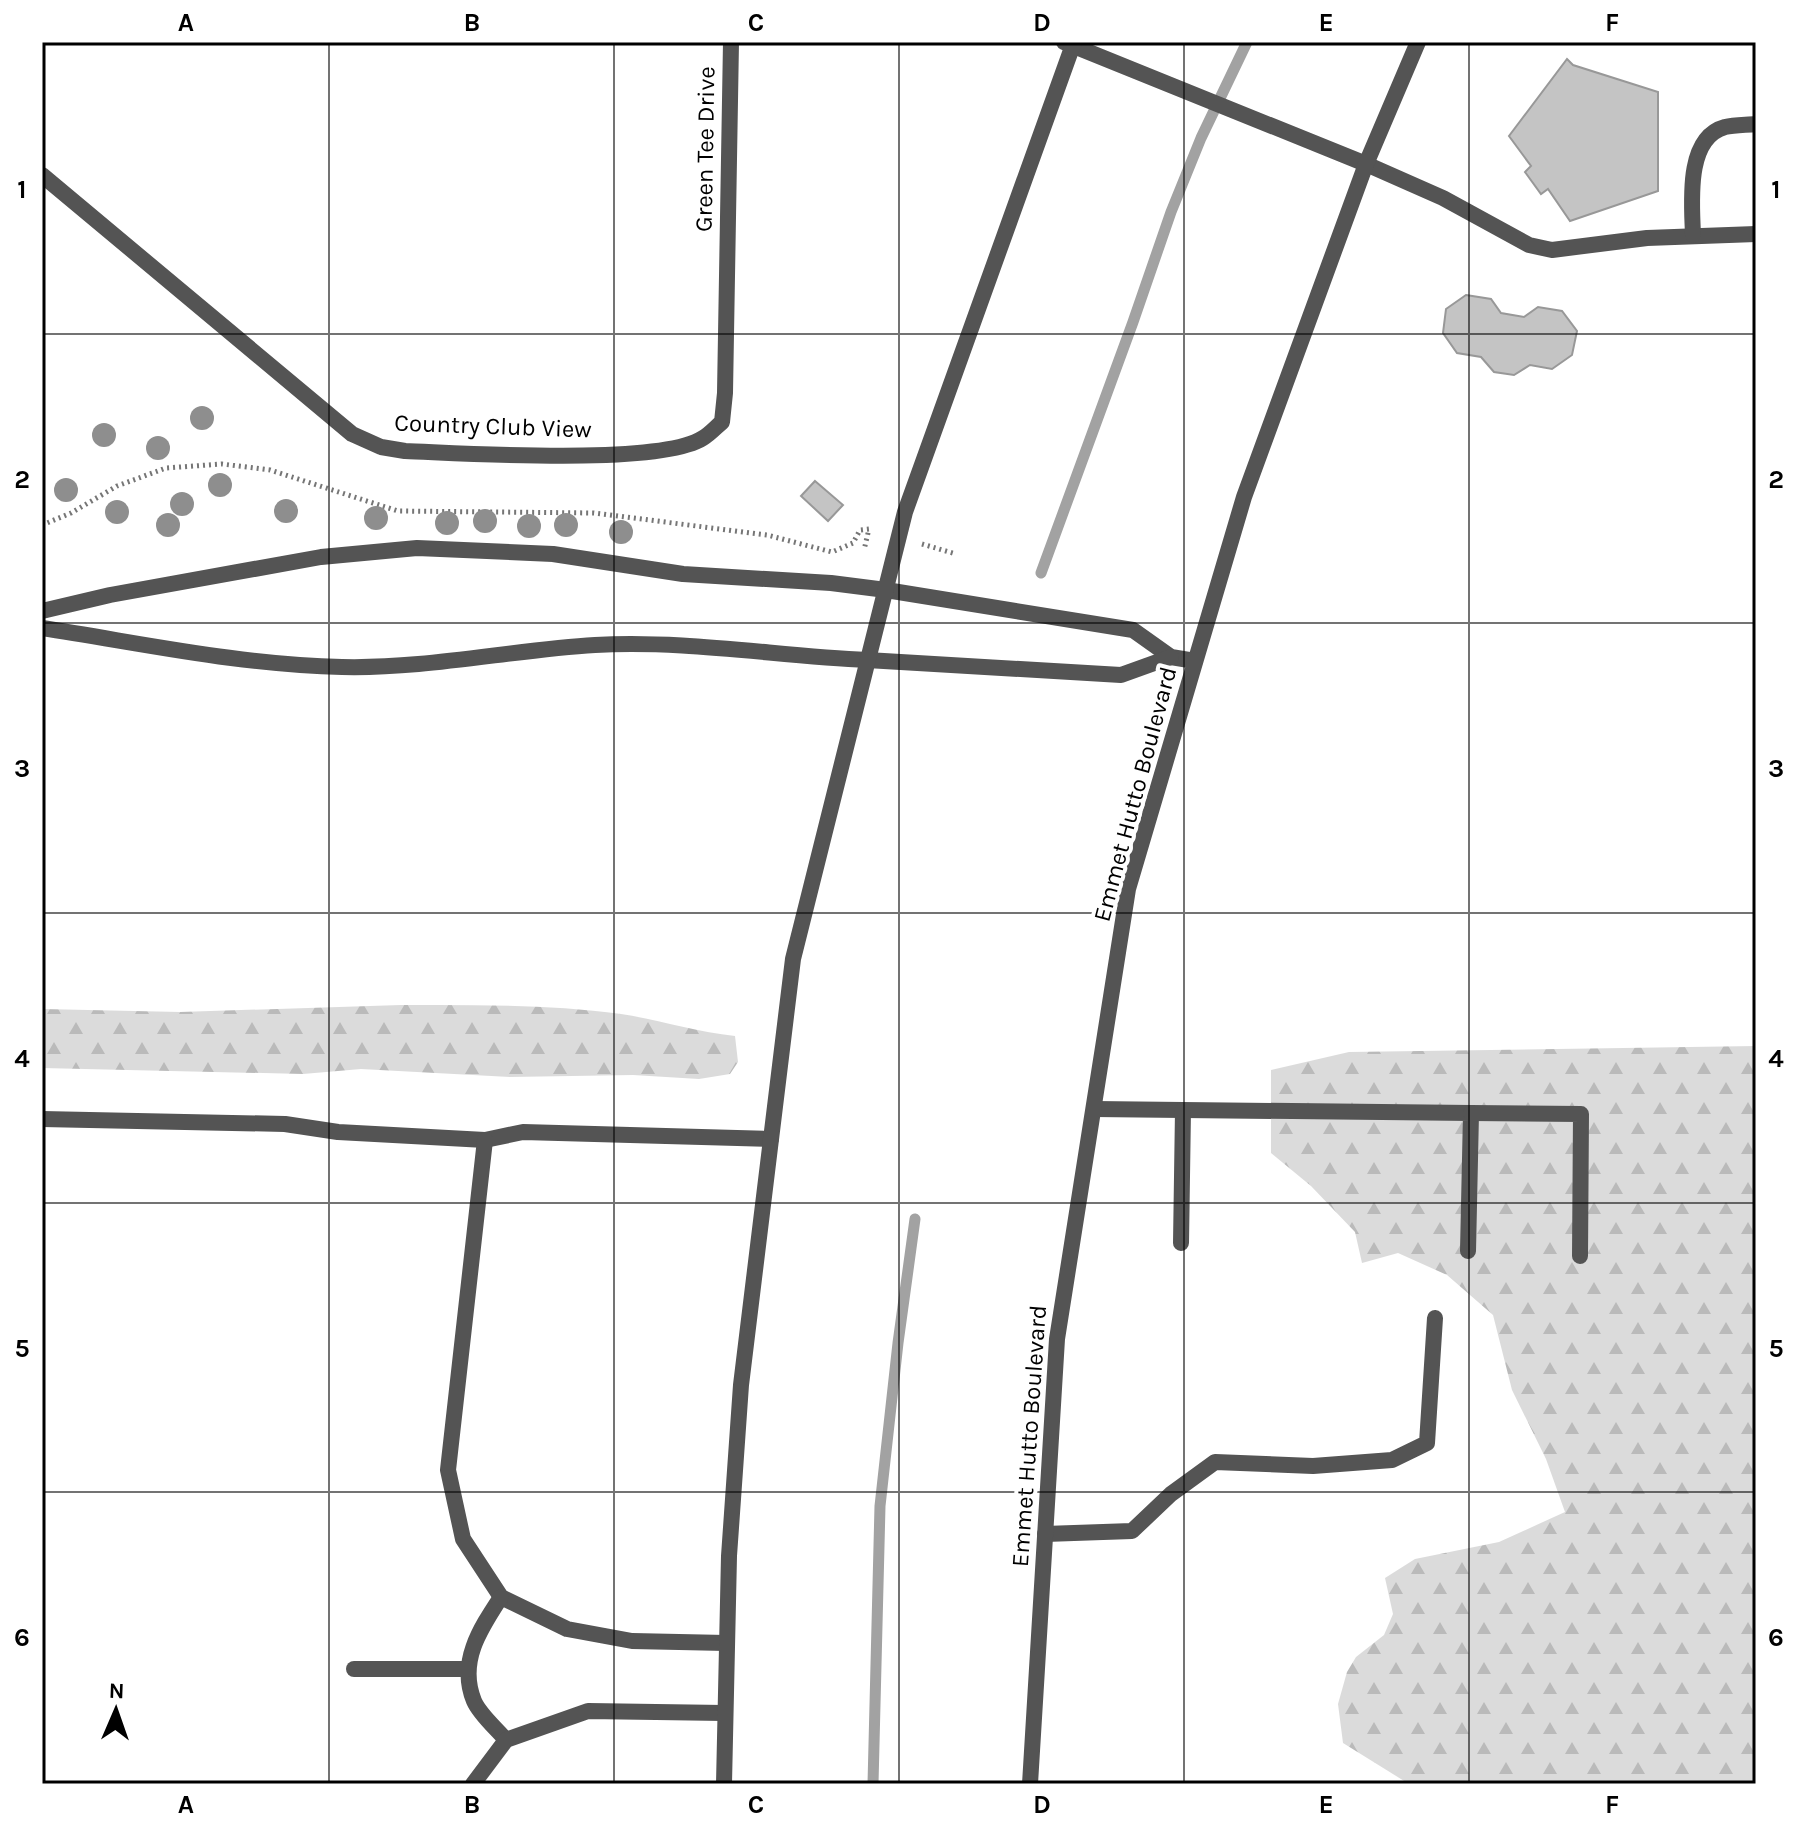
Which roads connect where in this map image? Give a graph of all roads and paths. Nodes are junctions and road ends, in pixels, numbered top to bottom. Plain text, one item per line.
1 (731, 42) edge
2 (1418, 42) edge
3 (1070, 43) edge
4 (1756, 124) edge
5 (1366, 164) junction
6 (42, 175) edge
7 (1756, 234) edge
8 (1693, 235) junction
9 (727, 257) joint
10 (42, 525) edge
11 (918, 542) dead end
12 (864, 550) dead end
13 (956, 554) dead end
14 (886, 590) junction
15 (42, 611) edge
16 (42, 628) edge
17 (1171, 657) junction
18 (867, 660) junction
19 (1195, 661) junction
20 (1094, 1109) junction
21 (1183, 1110) junction
22 (1471, 1113) junction
23 (42, 1119) edge
24 (771, 1139) junction
25 (485, 1140) junction
26 (1181, 1243) dead end
27 (1468, 1251) dead end
28 (1580, 1256) dead end
29 (1435, 1318) dead end
30 (1045, 1534) junction
31 (501, 1597) junction
32 (726, 1643) junction
33 (354, 1669) dead end
34 (468, 1669) junction
35 (724, 1713) junction
36 (506, 1740) junction
37 (473, 1784) edge
38 (724, 1784) edge
39 (1030, 1784) edge

1 - 9 street, Green Tee Drive
2 - 5 street, Emmet Hutto Boulevard
3 - 5 street
3 - 14 street
4 - 8 street
5 - 8 street
5 - 19 street, Emmet Hutto Boulevard
6 - 9 street, Country Club View
7 - 8 street
10 - 12 path
11 - 13 path
14 - 15 street
14 - 17 street
14 - 18 street
16 - 18 street
17 - 18 street
17 - 19 street
18 - 24 street
19 - 20 street, Emmet Hutto Boulevard
20 - 21 street
20 - 30 street, Emmet Hutto Boulevard
21 - 22 street
21 - 26 street
22 - 27 street
22 - 28 street
23 - 25 street
24 - 25 street
24 - 32 street
25 - 31 street
29 - 30 street
30 - 39 street, Emmet Hutto Boulevard
31 - 32 street
31 - 34 street
32 - 35 street
33 - 34 street
34 - 36 street
35 - 36 street
35 - 38 street
36 - 37 street

